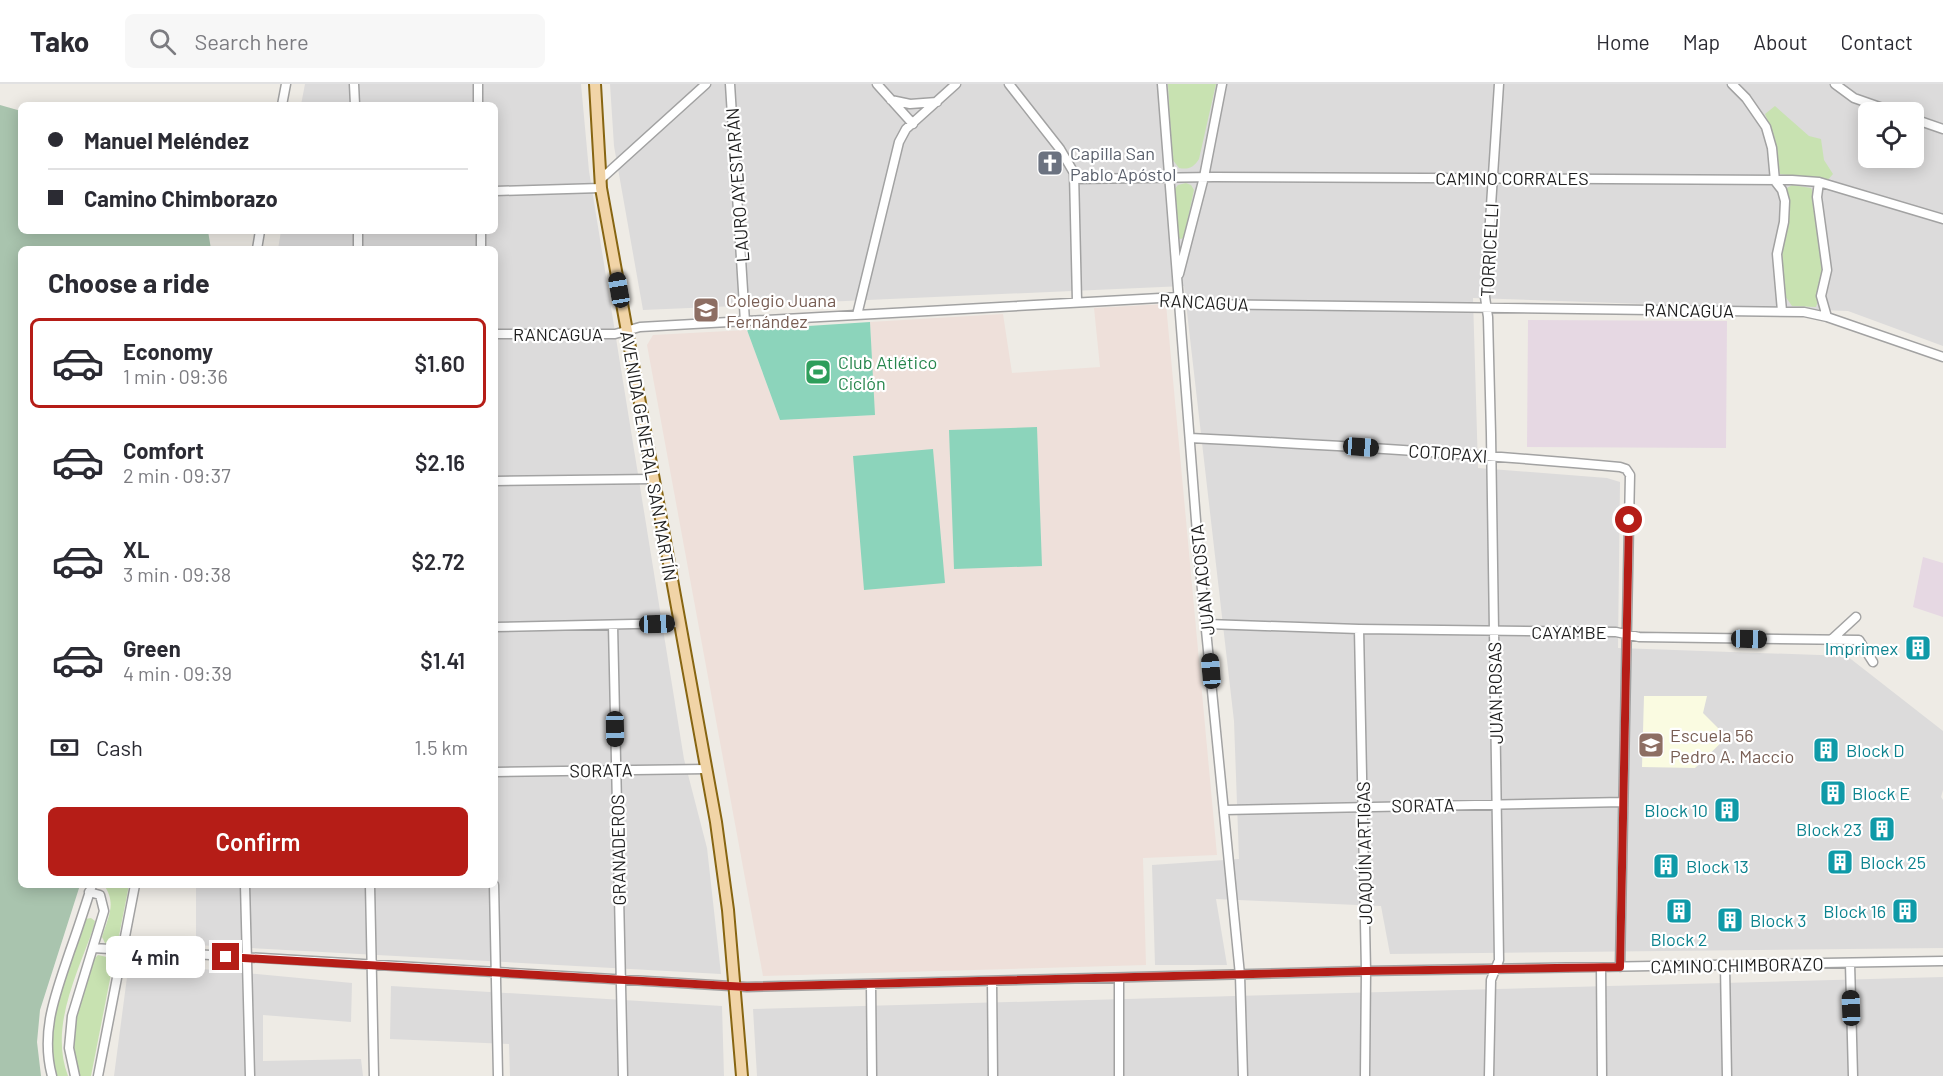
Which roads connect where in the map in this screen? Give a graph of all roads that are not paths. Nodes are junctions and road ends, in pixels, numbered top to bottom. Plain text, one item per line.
1 (286, 84) edge
2 (354, 84) edge
3 (478, 84) edge
4 (595, 84) edge
5 (706, 84) edge
6 (730, 84) edge
7 (877, 84) edge
8 (956, 84) edge
9 (1009, 84) edge
10 (1162, 84) edge
11 (1222, 84) edge
12 (1499, 84) edge
13 (1732, 84) edge
14 (1835, 84) edge
15 (891, 99) junction
16 (283, 102) edge
17 (355, 102) edge
18 (478, 102) edge
19 (937, 102) junction
20 (1865, 102) edge
21 (1924, 122) edge
22 (913, 123) junction
23 (1943, 129) edge
24 (1204, 177) junction
25 (1168, 178) junction
26 (1493, 178) junction
27 (1076, 179) junction
28 (1775, 181) junction
29 (1819, 182) junction
30 (601, 184) junction
31 (498, 191) edge
32 (1943, 219) edge
33 (1177, 280) junction
34 (1178, 297) junction
35 (1077, 301) junction
36 (1486, 308) junction
37 (1782, 311) junction
38 (857, 315) junction
39 (1827, 317) junction
40 (745, 322) junction
41 (627, 330) junction
42 (498, 334) edge
43 (1943, 357) edge
44 (1190, 438) junction
45 (1491, 456) junction
46 (653, 478) junction
47 (498, 481) edge
48 (1856, 616) dead end
49 (679, 623) junction
50 (1207, 624) junction
51 (613, 625) junction
52 (498, 627) edge
53 (1359, 629) junction
54 (1494, 631) junction
55 (1627, 634) junction
56 (1831, 640) junction
57 (1873, 662) dead end
58 (707, 768) junction
59 (616, 770) junction
60 (498, 772) edge
61 (1623, 802) junction
62 (1497, 803) junction
63 (1363, 807) junction
64 (1224, 810) junction
65 (134, 888) edge
66 (245, 888) edge
67 (370, 888) edge
68 (494, 888) edge
69 (91, 889) edge
70 (93, 948) junction
71 (123, 951) junction
72 (247, 958) junction
73 (1943, 961) edge
74 (1850, 963) junction
75 (371, 965) junction
76 (1725, 966) junction
77 (1620, 967) junction
78 (1601, 968) junction
79 (1496, 969) junction
80 (1366, 971) junction
81 (496, 973) junction
82 (1240, 975) junction
83 (1119, 978) junction
84 (621, 980) junction
85 (992, 982) junction
86 (871, 985) junction
87 (735, 987) junction
88 (52, 1076) edge
89 (75, 1076) edge
90 (98, 1076) edge
91 (250, 1076) edge
92 (374, 1076) edge
93 (498, 1076) edge
94 (623, 1076) edge
95 (742, 1076) edge
96 (872, 1076) edge
97 (993, 1076) edge
98 (1119, 1076) edge
99 (1243, 1076) edge
100 (1365, 1076) edge
101 (1489, 1076) edge
102 (1602, 1076) edge
103 (1727, 1076) edge
104 (1853, 1076) edge

1 - 16 street
2 - 17 street
3 - 18 street
4 - 30 main road, AVENIDA GENERAL SAN MARTÍN
5 - 30 street
6 - 40 street, LAURO AYESTARÁN
7 - 15 street
8 - 19 street
9 - 27 street
10 - 25 street, JUAN ACOSTA
11 - 24 street
12 - 26 street, TORRICELLI
13 - 28 street
14 - 20 street
15 - 19 street
15 - 22 street
19 - 22 street
21 - 23 street
22 - 38 street
24 - 25 street, CAMINO CORRALES
24 - 26 street, CAMINO CORRALES
24 - 33 street
25 - 27 street, CAMINO CORRALES
25 - 33 street, JUAN ACOSTA
26 - 28 street, CAMINO CORRALES
26 - 36 street, TORRICELLI
27 - 35 street
28 - 29 street, CAMINO CORRALES
28 - 37 street
29 - 32 street, CAMINO CORRALES
29 - 39 street
30 - 31 street
30 - 41 main road, AVENIDA GENERAL SAN MARTÍN
33 - 34 street, JUAN ACOSTA
34 - 35 street, RANCAGUA
34 - 36 street, RANCAGUA
34 - 44 street, JUAN ACOSTA
35 - 38 street, RANCAGUA
36 - 37 street, RANCAGUA
36 - 45 street, JUAN ROSAS
37 - 39 street, RANCAGUA
38 - 40 street, RANCAGUA
39 - 43 street, RANCAGUA
40 - 41 street, RANCAGUA
41 - 42 street, RANCAGUA
41 - 46 main road, AVENIDA GENERAL SAN MARTÍN
44 - 45 street, COTOPAXI
44 - 50 street, JUAN ACOSTA
45 - 54 street, JUAN ROSAS
45 - 55 street, COTOPAXI
46 - 47 street
46 - 49 main road, AVENIDA GENERAL SAN MARTÍN
48 - 56 street
49 - 51 street
49 - 58 main road, AVENIDA GENERAL SAN MARTÍN
50 - 53 street, CAYAMBE
50 - 64 street, JUAN ACOSTA
51 - 52 street
51 - 59 street, GRANADEROS
53 - 54 street, CAYAMBE
53 - 63 street, JOAQUÍN ARTIGAS
54 - 55 street, CAYAMBE
54 - 62 street, JUAN ROSAS
55 - 56 street, CAYAMBE
55 - 61 street
56 - 57 street, CAYAMBE
58 - 59 street, SORATA
58 - 87 main road, AVENIDA GENERAL SAN MARTÍN
59 - 60 street, SORATA
59 - 84 street, GRANADEROS
61 - 62 street, SORATA
61 - 77 street
62 - 63 street, SORATA
62 - 79 street, JUAN ROSAS
63 - 64 street, SORATA
63 - 80 street, JOAQUÍN ARTIGAS
64 - 82 street, JUAN ACOSTA
65 - 71 street
66 - 72 street
67 - 75 street
68 - 81 street
69 - 70 street
69 - 88 street
70 - 71 street, CAMINO CHIMBORAZO
70 - 89 street
71 - 72 street, CAMINO CHIMBORAZO
71 - 90 street
72 - 75 street, CAMINO CHIMBORAZO
72 - 91 street
73 - 74 street, CAMINO CHIMBORAZO
74 - 76 street, CAMINO CHIMBORAZO
74 - 104 street
75 - 81 street, CAMINO CHIMBORAZO
75 - 92 street
76 - 77 street, CAMINO CHIMBORAZO
76 - 103 street
77 - 78 street, CAMINO CHIMBORAZO
78 - 79 street, CAMINO CHIMBORAZO
78 - 102 street
79 - 80 street, CAMINO CHIMBORAZO
79 - 101 street, JUAN ROSAS
80 - 82 street, CAMINO CHIMBORAZO
80 - 100 street, JOAQUÍN ARTIGAS
81 - 84 street, CAMINO CHIMBORAZO
81 - 93 street
82 - 83 street, CAMINO CHIMBORAZO
82 - 99 street, JUAN ACOSTA
83 - 85 street, CAMINO CHIMBORAZO
83 - 98 street
84 - 87 street, CAMINO CHIMBORAZO
84 - 94 street, GRANADEROS
85 - 86 street, CAMINO CHIMBORAZO
85 - 97 street
86 - 87 street, CAMINO CHIMBORAZO
86 - 96 street
87 - 95 main road, AVENIDA GENERAL SAN MARTÍN

